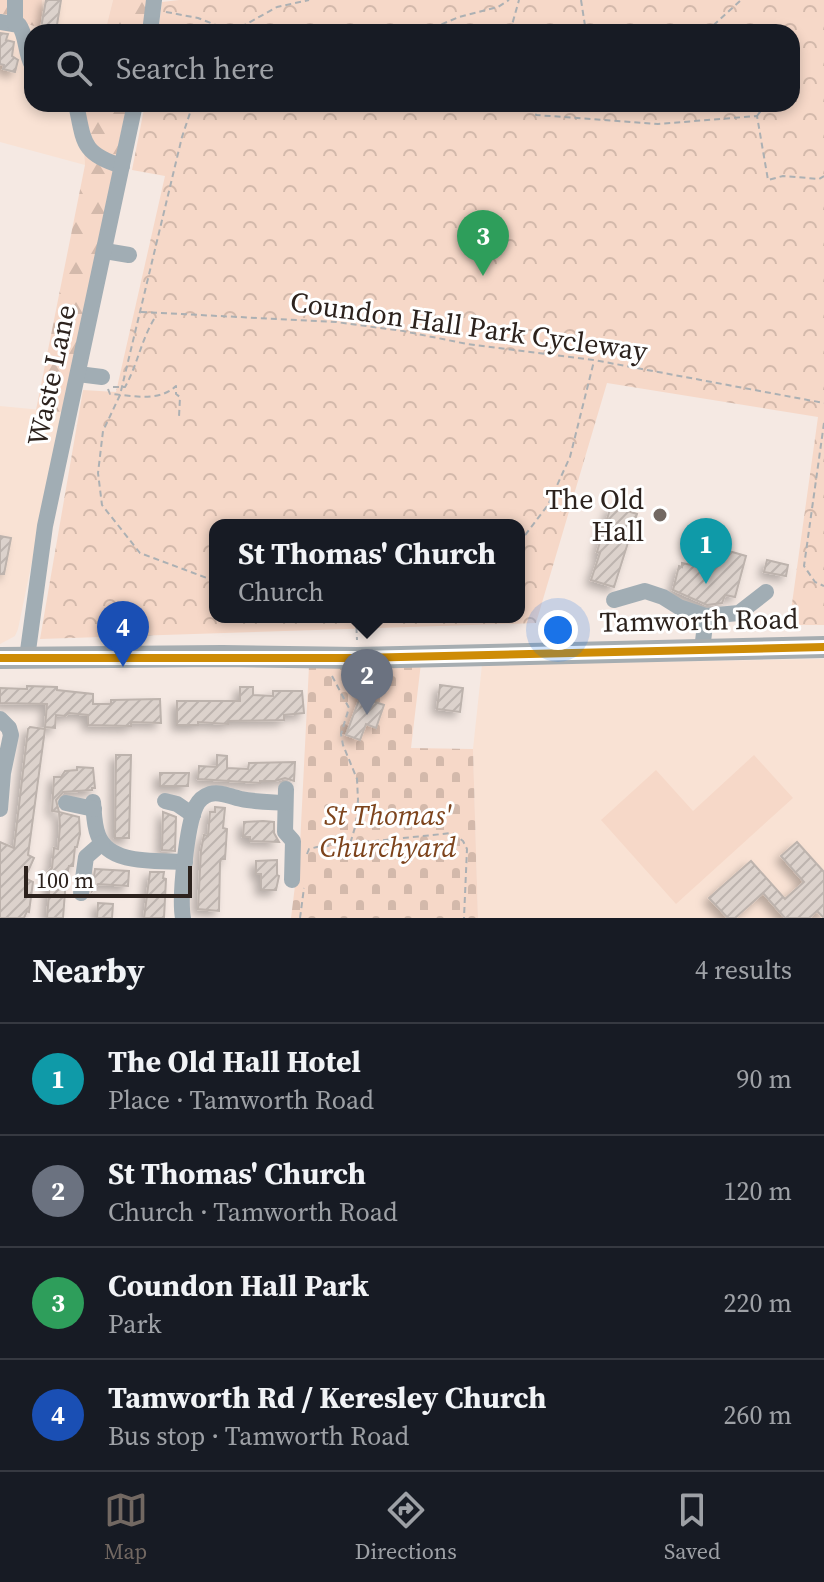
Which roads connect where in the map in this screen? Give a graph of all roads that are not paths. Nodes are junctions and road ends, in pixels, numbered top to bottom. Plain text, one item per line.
1 (15, 0) edge
2 (8, 23) edge
3 (78, 112) edge
4 (133, 112) edge
5 (122, 166) junction
6 (105, 251) junction
7 (129, 255) dead end
8 (78, 374) junction
9 (104, 382) road end
10 (766, 592) dead end
11 (614, 600) dead end
12 (706, 616) junction
13 (824, 647) edge
14 (702, 650) junction
15 (0, 658) edge
16 (27, 658) junction
17 (0, 719) edge
18 (2, 773) edge
19 (165, 801) dead end
20 (66, 803) dead end
21 (0, 809) edge
22 (193, 815) junction
23 (102, 843) junction
24 (185, 862) junction
25 (298, 883) road end
26 (81, 893) dead end
27 (183, 918) edge

1 - 2 street
3 - 5 street
4 - 5 street, Waste Lane
5 - 6 street, Waste Lane
6 - 7 street
6 - 8 street, Waste Lane
8 - 9 street
8 - 16 street, Waste Lane
10 - 12 street
11 - 12 street
12 - 14 street
13 - 14 main road, Tamworth Road
14 - 16 main road, Tamworth Road
15 - 16 main road, Tamworth Road
17 - 18 street
18 - 21 street
19 - 22 street
20 - 23 street
22 - 24 street
22 - 25 street
23 - 24 street
23 - 26 street
24 - 27 street

